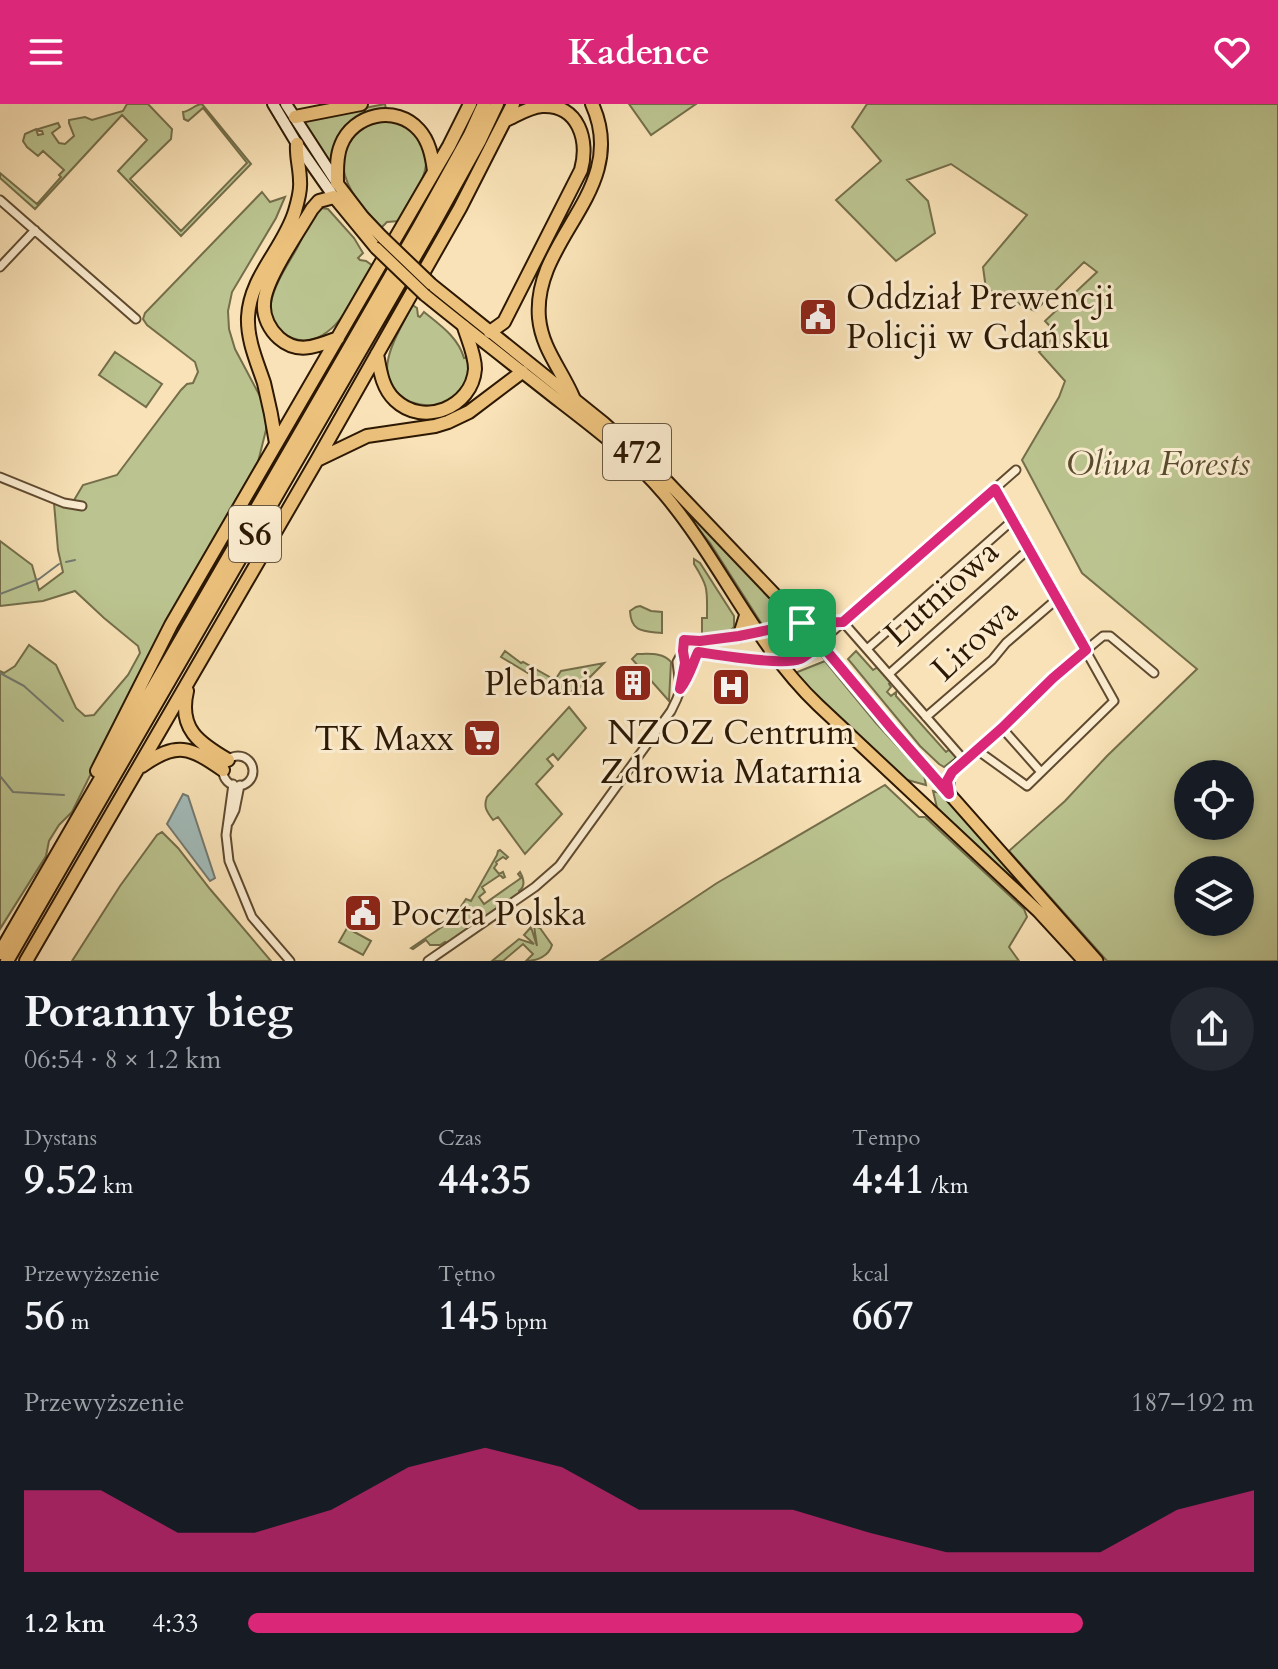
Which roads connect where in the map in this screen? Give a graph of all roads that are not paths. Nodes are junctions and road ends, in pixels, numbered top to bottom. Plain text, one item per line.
1 (273, 104) edge
2 (286, 104) edge
3 (361, 104) edge
4 (470, 104) edge
5 (484, 104) edge
6 (497, 104) edge
7 (513, 104) edge
8 (592, 104) edge
9 (295, 117) junction
10 (506, 120) junction
11 (297, 144) junction
12 (434, 171) junction
13 (337, 183) junction
14 (334, 197) junction
15 (0, 200) edge
16 (35, 230) junction
17 (379, 242) junction
18 (0, 267) edge
19 (428, 290) junction
20 (136, 319) dead end
21 (464, 327) junction
22 (490, 332) junction
23 (338, 338) junction
24 (377, 354) junction
25 (522, 372) junction
26 (573, 397) junction
27 (276, 443) junction
28 (317, 460) junction
29 (1016, 470) dead end
30 (0, 477) edge
31 (995, 489) junction
32 (82, 506) dead end
33 (1013, 520) junction
34 (1029, 549) junction
35 (1057, 599) junction
36 (746, 614) junction
37 (843, 622) junction
38 (802, 623) junction
39 (778, 627) junction
40 (758, 632) junction
41 (739, 636) junction
42 (820, 643) junction
43 (867, 649) junction
44 (770, 650) junction
45 (1086, 650) junction
46 (683, 651) junction
47 (698, 652) junction
48 (777, 660) junction
49 (1154, 673) dead end
50 (889, 674) junction
51 (187, 684) junction
52 (680, 689) junction
53 (926, 717) junction
54 (1002, 728) junction
55 (977, 750) junction
56 (964, 760) junction
57 (226, 765) junction
58 (139, 766) junction
59 (1041, 772) junction
60 (237, 785) junction
61 (949, 794) junction
62 (42, 881) junction
63 (0, 953) edge
64 (431, 960) edge
65 (7, 961) edge
66 (26, 961) edge
67 (290, 961) edge
68 (1084, 961) edge
69 (1097, 961) edge

1 - 11 main road, 472
2 - 9 main road, 472
3 - 9 highway
4 - 12 highway
5 - 62 highway, S6
6 - 65 highway, S6
7 - 10 highway
8 - 26 highway
9 - 13 main road, 472
10 - 22 highway
10 - 24 highway
11 - 14 main road, 472
11 - 27 highway
12 - 13 highway
12 - 23 highway
13 - 17 main road, 472
14 - 17 main road, 472
14 - 23 highway
15 - 16 street
16 - 18 street
16 - 20 street
17 - 19 main road, 472, bridge
19 - 21 main road, 472
19 - 22 main road, 472
21 - 24 highway
21 - 25 main road, 472
22 - 26 main road, 472
23 - 27 highway
24 - 28 highway
25 - 28 highway
25 - 36 main road, 472
26 - 38 main road, 472
27 - 62 highway
28 - 51 highway
29 - 31 street
30 - 32 street
31 - 33 street
31 - 37 street
33 - 34 street
33 - 43 street
34 - 35 street
34 - 50 street, Lutniowa
35 - 45 street
35 - 53 street, Lirowa
36 - 40 main road, 472
36 - 41 main road
37 - 38 street
37 - 42 street
37 - 43 street
38 - 39 street
38 - 42 main road, 472
39 - 40 street
39 - 44 main road
40 - 41 street
40 - 44 main road, 472
41 - 46 street
42 - 48 street
42 - 61 main road, 472
43 - 50 street
44 - 48 main road, 472
45 - 49 street
45 - 54 street
45 - 59 street
46 - 47 street
46 - 52 street
47 - 48 street
47 - 52 street
48 - 68 main road, 472
50 - 53 street
51 - 57 highway
51 - 58 highway
52 - 64 street
53 - 56 street
54 - 55 street
54 - 59 street
55 - 56 street
55 - 59 street
56 - 61 main road
57 - 58 highway
57 - 60 street
57 - 60 street
58 - 66 highway
60 - 67 street
61 - 69 main road, 472
62 - 63 highway, S6

